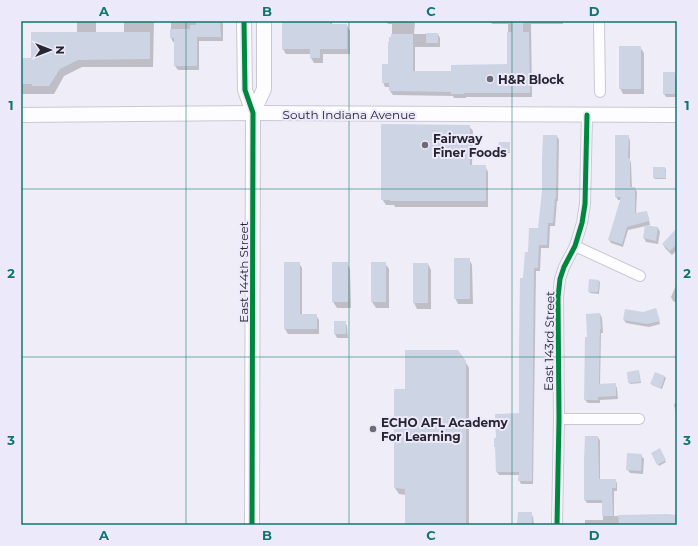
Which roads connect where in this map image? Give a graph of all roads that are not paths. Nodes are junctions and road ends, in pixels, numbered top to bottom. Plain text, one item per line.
1 (244, 21) edge
2 (264, 21) edge
3 (599, 21) edge
4 (600, 92) dead end
5 (253, 113) junction
6 (21, 115) edge
7 (587, 115) junction
8 (677, 115) edge
9 (575, 246) junction
10 (640, 276) dead end
11 (558, 419) junction
12 (639, 419) dead end
13 (252, 525) edge
14 (557, 525) edge

1 - 5 main road, East 144th Street
2 - 5 main road, East 144th Street
3 - 4 street
5 - 6 main road, South Indiana Avenue
5 - 7 main road, South Indiana Avenue
5 - 13 main road, East 144th Street
7 - 8 main road, South Indiana Avenue
7 - 9 street, East 143rd Street
9 - 10 street
9 - 11 street, East 143rd Street
11 - 12 street
11 - 14 street, East 143rd Street

